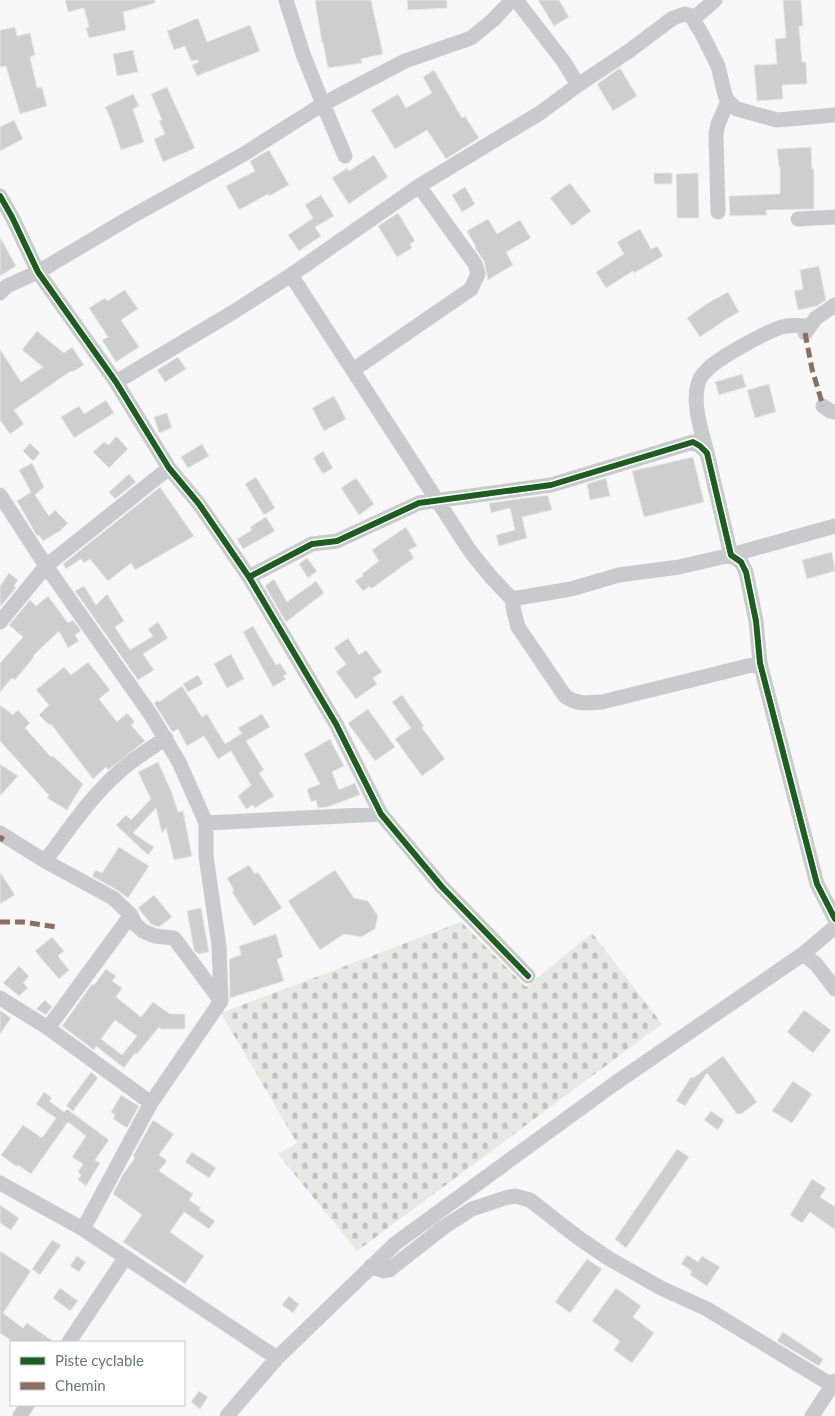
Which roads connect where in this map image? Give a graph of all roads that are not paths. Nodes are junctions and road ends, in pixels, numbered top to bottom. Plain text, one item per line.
1 (286, 0) edge
2 (516, 0) edge
3 (715, 0) edge
4 (693, 19) junction
5 (578, 85) junction
6 (728, 101) junction
7 (323, 104) junction
8 (835, 115) edge
9 (345, 156) dead end
10 (419, 186) junction
11 (0, 196) edge
12 (718, 212) dead end
13 (835, 217) edge
14 (798, 219) dead end
15 (38, 272) junction
16 (291, 275) junction
17 (0, 293) edge
18 (835, 305) edge
19 (353, 370) junction
20 (116, 382) junction
21 (706, 453) junction
22 (169, 468) junction
23 (0, 495) edge
24 (437, 500) junction
25 (835, 526) edge
26 (731, 555) junction
27 (46, 566) junction
28 (249, 577) junction
29 (512, 599) junction
30 (0, 622) edge
31 (760, 663) junction
32 (166, 738) junction
33 (381, 814) junction
34 (206, 823) junction
35 (0, 833) edge
36 (45, 861) junction
37 (131, 915) junction
38 (835, 919) edge
39 (835, 927) edge
40 (803, 954) junction
41 (528, 976) dead end
42 (835, 989) edge
43 (0, 998) edge
44 (221, 1001) junction
45 (48, 1028) junction
46 (151, 1103) junction
47 (2, 1187) edge
48 (83, 1229) junction
49 (124, 1258) junction
50 (370, 1266) junction
51 (70, 1341) edge
52 (277, 1358) junction
53 (834, 1385) edge
54 (227, 1416) edge
55 (812, 1416) edge

1 - 7 street
2 - 5 street
2 - 7 street
3 - 4 street
4 - 5 street
4 - 6 street
5 - 10 street
6 - 8 street
6 - 12 street
7 - 9 street
7 - 15 street
10 - 16 street
10 - 19 street
11 - 15 street
13 - 14 street
15 - 17 street
15 - 20 street
16 - 19 street
16 - 20 street
18 - 21 street
19 - 24 street
20 - 22 street
21 - 24 street
21 - 26 street
22 - 27 street
22 - 28 street
23 - 27 street
24 - 28 street
24 - 29 street
25 - 26 street
26 - 29 street
26 - 31 street
27 - 30 street
27 - 32 street
28 - 33 street
29 - 31 street
31 - 38 street
32 - 34 street
32 - 36 street
33 - 34 street
33 - 41 street
34 - 44 street
35 - 36 street
36 - 37 street
37 - 44 street
37 - 45 street
39 - 40 street
40 - 42 street
40 - 50 street
43 - 45 street
44 - 46 street
45 - 46 street
46 - 48 street
47 - 48 street
48 - 49 street
49 - 51 street
49 - 52 street
50 - 52 street
50 - 53 street
52 - 54 street
53 - 55 street

